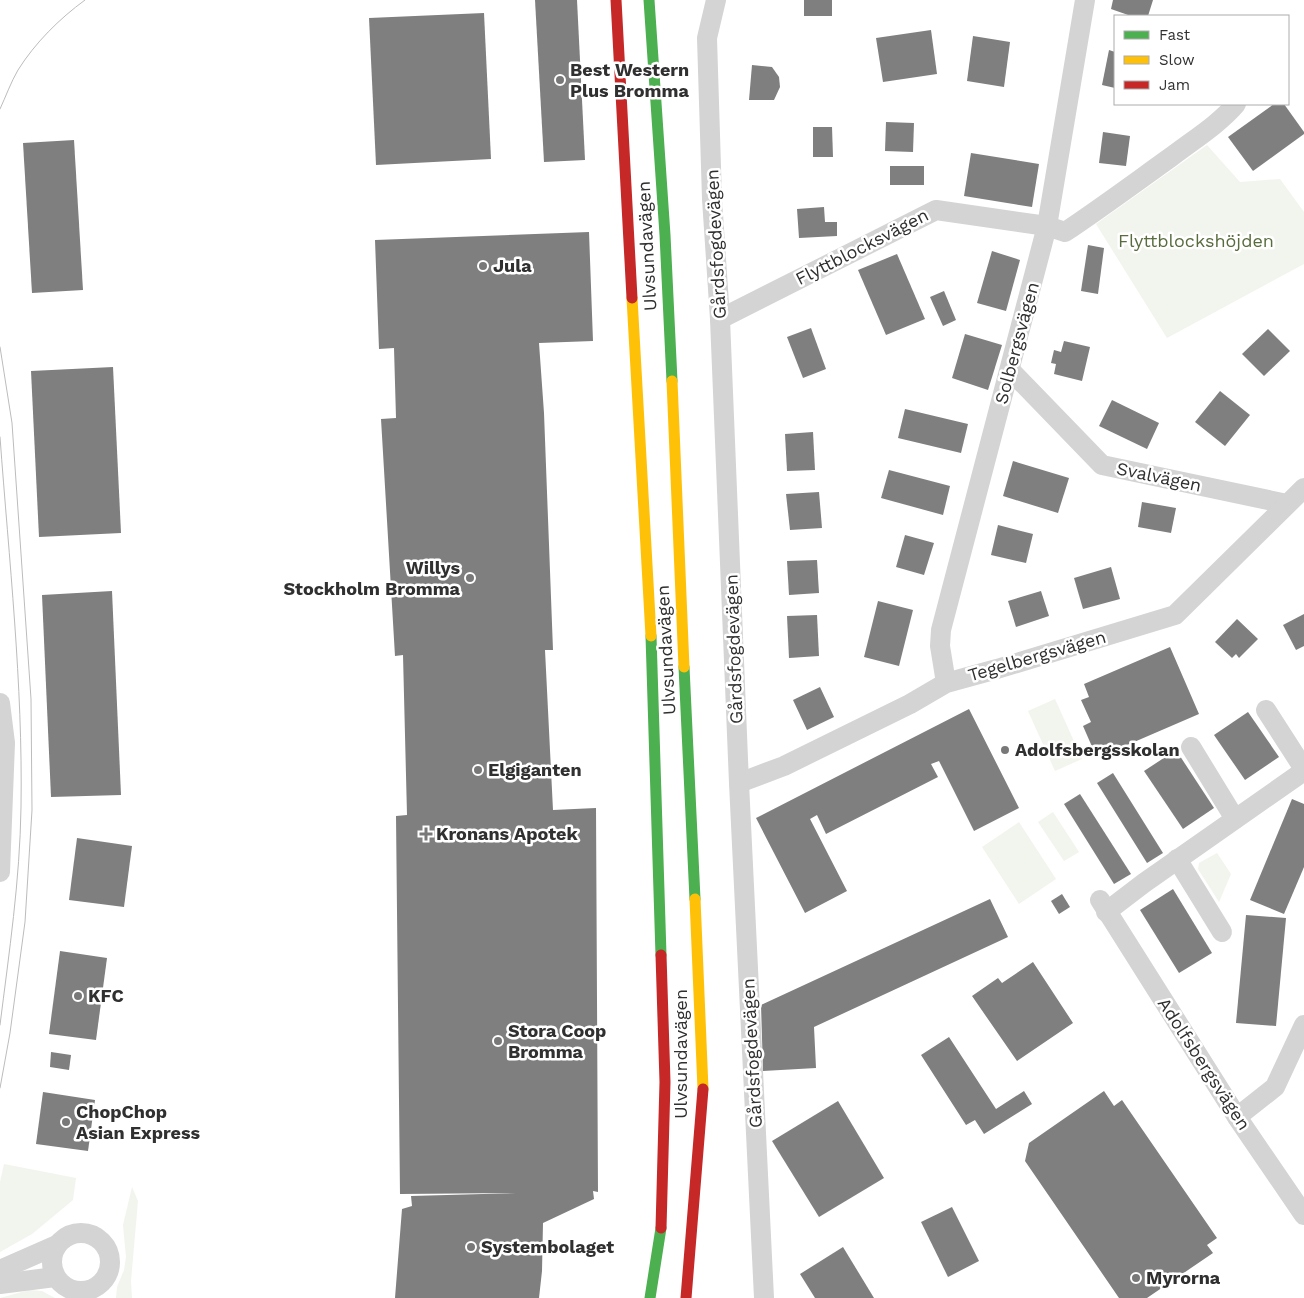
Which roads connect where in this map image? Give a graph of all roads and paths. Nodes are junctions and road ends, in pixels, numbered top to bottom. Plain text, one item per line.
1 (616, 0) edge
2 (649, 0) edge
3 (716, 0) edge
4 (1085, 0) edge
5 (1235, 105) edge
6 (1047, 226) junction
7 (720, 318) junction
8 (1010, 370) junction
9 (1304, 488) edge
10 (1287, 504) junction
11 (946, 683) junction
12 (0, 703) edge
13 (1266, 710) dead end
14 (1191, 747) dead end
15 (1304, 770) edge
16 (739, 783) junction
17 (1236, 819) junction
18 (1177, 859) junction
19 (0, 872) edge
20 (1222, 932) dead end
21 (1304, 1025) edge
22 (1237, 1117) junction
23 (1304, 1215) edge
24 (57, 1245) junction
25 (0, 1270) edge
26 (55, 1277) junction
27 (0, 1284) edge
28 (102, 1291) edge
29 (72, 1294) edge
30 (650, 1298) edge
31 (686, 1298) edge
32 (764, 1298) edge

1 - 30 main road, Ulvsundavägen
2 - 31 main road, Ulvsundavägen
3 - 7 street, Gårdsfogdevägen
4 - 6 street, Solbergsvägen
5 - 6 street, Flyttblocksvägen
6 - 7 street, Flyttblocksvägen
6 - 8 street, Solbergsvägen
7 - 16 street, Gårdsfogdevägen
8 - 10 street, Svalvägen
8 - 11 street, Solbergsvägen
9 - 10 street, Tegelbergsvägen
10 - 11 street, Tegelbergsvägen
11 - 16 street, Tegelbergsvägen
12 - 19 street
13 - 15 street
14 - 17 street
15 - 17 street, Adolfsbergsvägen
16 - 32 street, Gårdsfogdevägen
17 - 18 street, Adolfsbergsvägen
18 - 20 street
18 - 22 street, Adolfsbergsvägen
21 - 22 street
22 - 23 street, Adolfsbergsvägen
24 - 25 street
24 - 26 street
24 - 28 street
26 - 27 street
26 - 29 street
28 - 29 street

